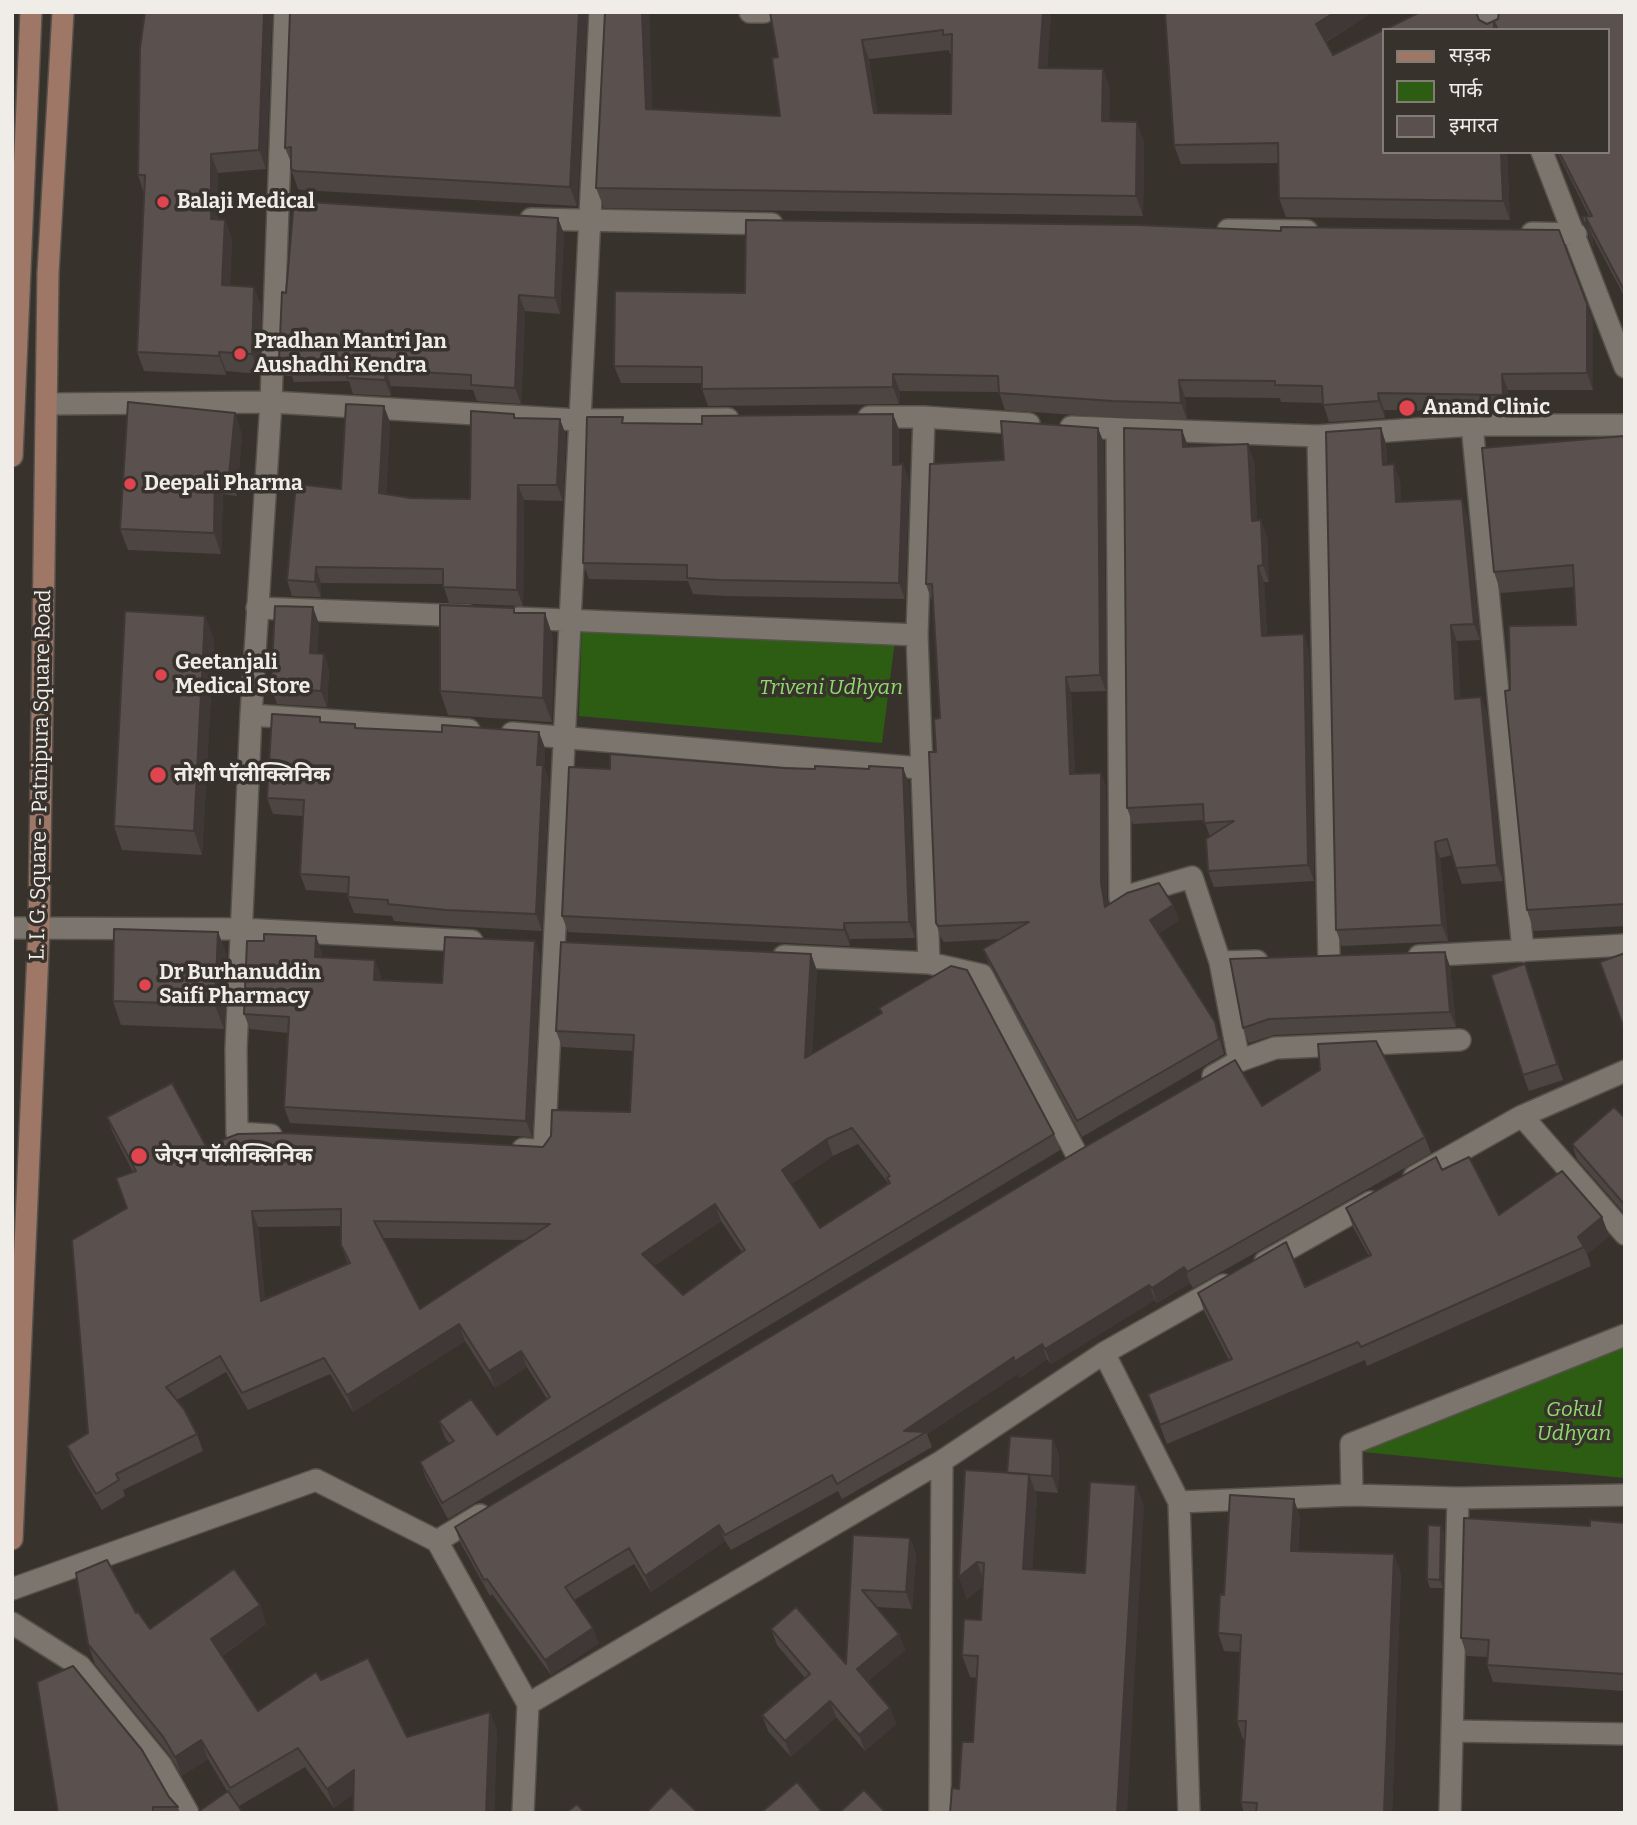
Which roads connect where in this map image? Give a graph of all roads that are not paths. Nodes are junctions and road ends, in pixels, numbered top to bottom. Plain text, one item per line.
1 (31, 12) edge
2 (63, 12) edge
3 (285, 12) edge
4 (600, 12) edge
5 (750, 12) edge
6 (764, 12) edge
7 (18, 127) edge
8 (1543, 154) edge
9 (278, 202) junction
10 (305, 204) edge
11 (507, 217) edge
12 (588, 222) junction
13 (796, 225) edge
14 (1214, 230) edge
15 (1325, 231) edge
16 (1506, 233) edge
17 (1576, 234) junction
18 (1625, 367) edge
19 (14, 389) edge
20 (271, 402) junction
21 (48, 404) junction
22 (924, 417) junction
23 (744, 418) edge
24 (855, 418) edge
25 (578, 420) junction
26 (1472, 425) junction
27 (1625, 425) edge
28 (1116, 430) junction
29 (1318, 436) junction
30 (12, 456) edge
31 (257, 608) junction
32 (572, 620) junction
33 (916, 635) junction
34 (251, 715) junction
35 (563, 736) junction
36 (920, 768) junction
37 (12, 928) edge
38 (39, 929) junction
39 (240, 929) junction
40 (499, 942) edge
41 (527, 943) edge
42 (554, 945) junction
43 (1625, 945) edge
44 (582, 946) edge
45 (1522, 951) junction
46 (762, 955) edge
47 (1398, 957) edge
48 (1357, 959) edge
49 (1302, 960) edge
50 (1329, 960) junction
51 (1274, 961) edge
52 (1220, 962) junction
53 (929, 963) junction
54 (1460, 1040) dead end
55 (1239, 1061) junction
56 (1625, 1071) edge
57 (1193, 1088) edge
58 (1522, 1116) junction
59 (293, 1136) edge
60 (1100, 1141) edge
61 (502, 1148) edge
62 (1077, 1154) junction
63 (1054, 1169) edge
64 (1625, 1234) edge
65 (1625, 1335) edge
66 (1104, 1353) junction
67 (942, 1461) junction
68 (1352, 1495) junction
69 (1625, 1495) edge
70 (1458, 1498) junction
71 (1179, 1502) junction
72 (496, 1506) edge
73 (12, 1539) edge
74 (437, 1541) junction
75 (12, 1589) edge
76 (12, 1623) edge
77 (528, 1704) junction
78 (1452, 1731) junction
79 (1625, 1734) edge
80 (188, 1813) edge
81 (523, 1813) edge
82 (940, 1813) edge
83 (1189, 1813) edge
84 (1450, 1813) edge

1 - 7 main road
2 - 21 main road, L. I. G. Square - Patnipura Square Road
3 - 9 street
4 - 12 street
5 - 6 street
7 - 19 main road
8 - 17 street
9 - 10 street
9 - 20 street
11 - 12 street
12 - 13 street
12 - 25 street
14 - 15 street
16 - 17 street
17 - 18 street
19 - 30 main road
20 - 21 street
20 - 25 street
20 - 31 street
21 - 38 main road, L. I. G. Square - Patnipura Square Road
22 - 24 street
22 - 28 street
22 - 33 street
23 - 25 street
25 - 32 street
26 - 27 street
26 - 29 street
26 - 45 street
28 - 29 street
28 - 52 street
29 - 50 street
31 - 32 street
31 - 34 street
32 - 33 street
32 - 35 street
33 - 36 street
34 - 35 street
34 - 39 street
35 - 36 street
35 - 42 street
36 - 53 street
37 - 38 street
38 - 39 street
38 - 73 main road, L. I. G. Square - Patnipura Square Road
39 - 40 street
39 - 59 street
41 - 42 street
42 - 44 street
42 - 61 street
43 - 45 street
45 - 47 street
46 - 53 street
48 - 50 street
49 - 50 street
51 - 52 street
52 - 55 street
53 - 62 street
54 - 55 street
55 - 57 street
56 - 58 street
58 - 64 street
58 - 66 street
60 - 62 street
62 - 63 street
65 - 68 street
66 - 67 street
66 - 71 street
67 - 77 street
67 - 82 street
68 - 70 street
68 - 71 street
69 - 70 street
70 - 78 street
71 - 83 street
72 - 74 street
74 - 75 street
74 - 77 street
76 - 80 street
77 - 81 street
78 - 79 street
78 - 84 street

